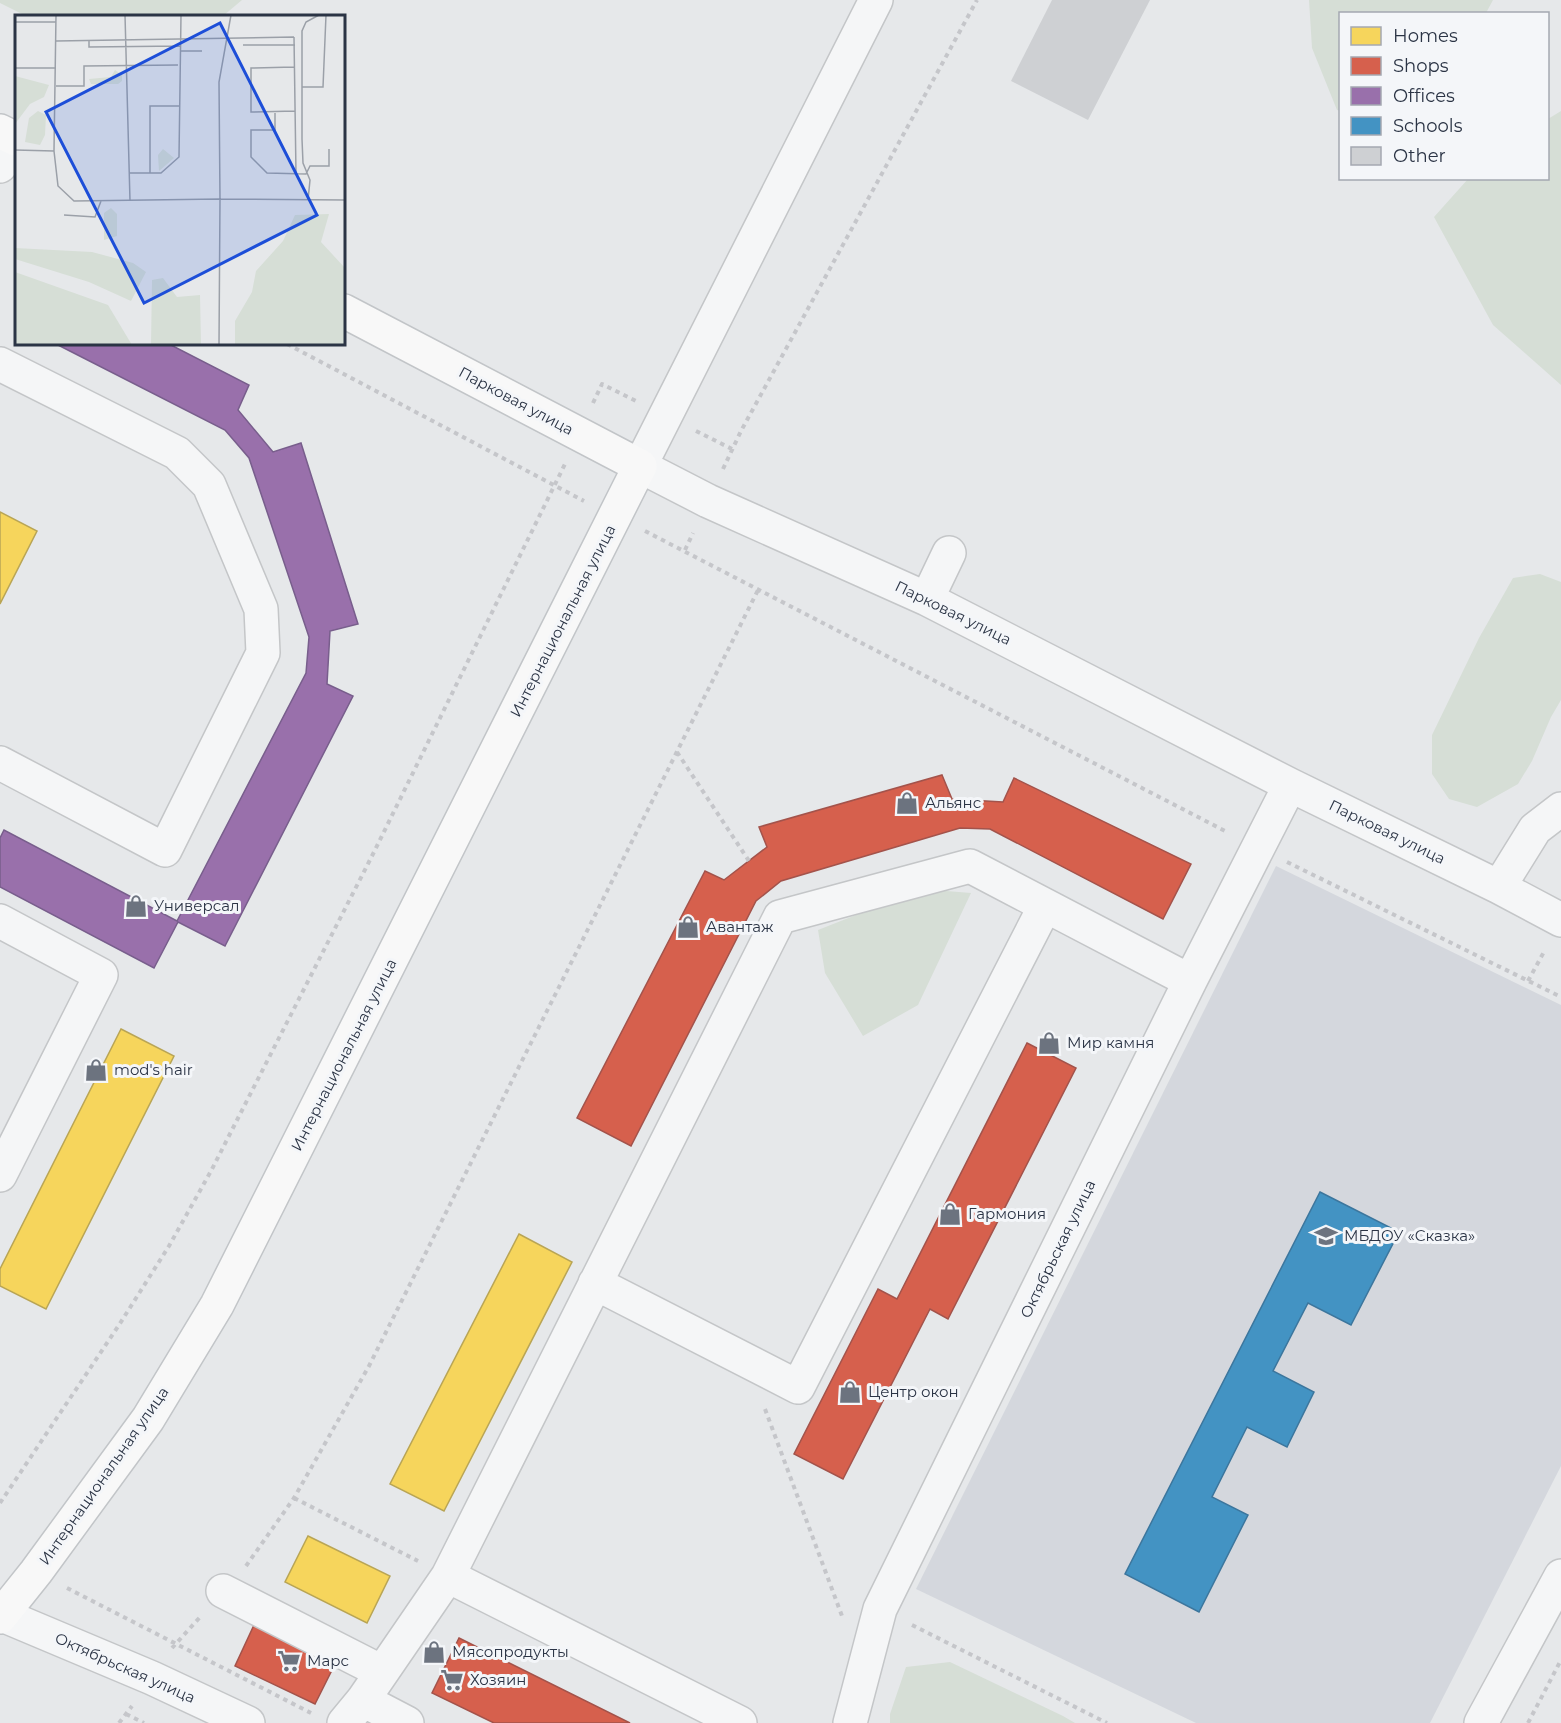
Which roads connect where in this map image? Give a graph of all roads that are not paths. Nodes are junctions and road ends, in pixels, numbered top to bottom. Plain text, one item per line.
1 (876, 0) edge
2 (345, 311) edge
3 (2, 369) edge
4 (640, 466) junction
5 (950, 553) dead end
6 (927, 599) junction
7 (0, 764) edge
8 (1290, 785) junction
9 (1561, 809) edge
10 (1498, 887) junction
11 (1045, 906) junction
12 (1561, 920) edge
13 (0, 921) edge
14 (1190, 981) junction
15 (0, 1175) edge
16 (595, 1283) junction
17 (448, 1576) junction
18 (1561, 1576) edge
19 (223, 1591) road end
20 (1, 1615) edge
21 (382, 1672) junction
22 (342, 1714) edge
23 (248, 1723) edge
24 (407, 1723) edge
25 (740, 1723) edge
26 (850, 1723) edge
27 (1481, 1723) edge

1 - 4 street
2 - 4 main road, Парковая улица
3 - 7 street
4 - 6 street, Парковая улица
4 - 20 main road, Интернациональная улица
5 - 6 street
6 - 8 street, Парковая улица
8 - 10 street, Парковая улица
8 - 14 street, Октябрьская улица
9 - 10 street
10 - 12 street, Парковая улица
11 - 14 street
11 - 16 street
11 - 16 street
13 - 15 street
14 - 26 street, Октябрьская улица
16 - 17 street
17 - 21 street
17 - 25 street
18 - 27 street
19 - 21 street
20 - 23 street, Октябрьская улица
21 - 22 street
22 - 24 street

